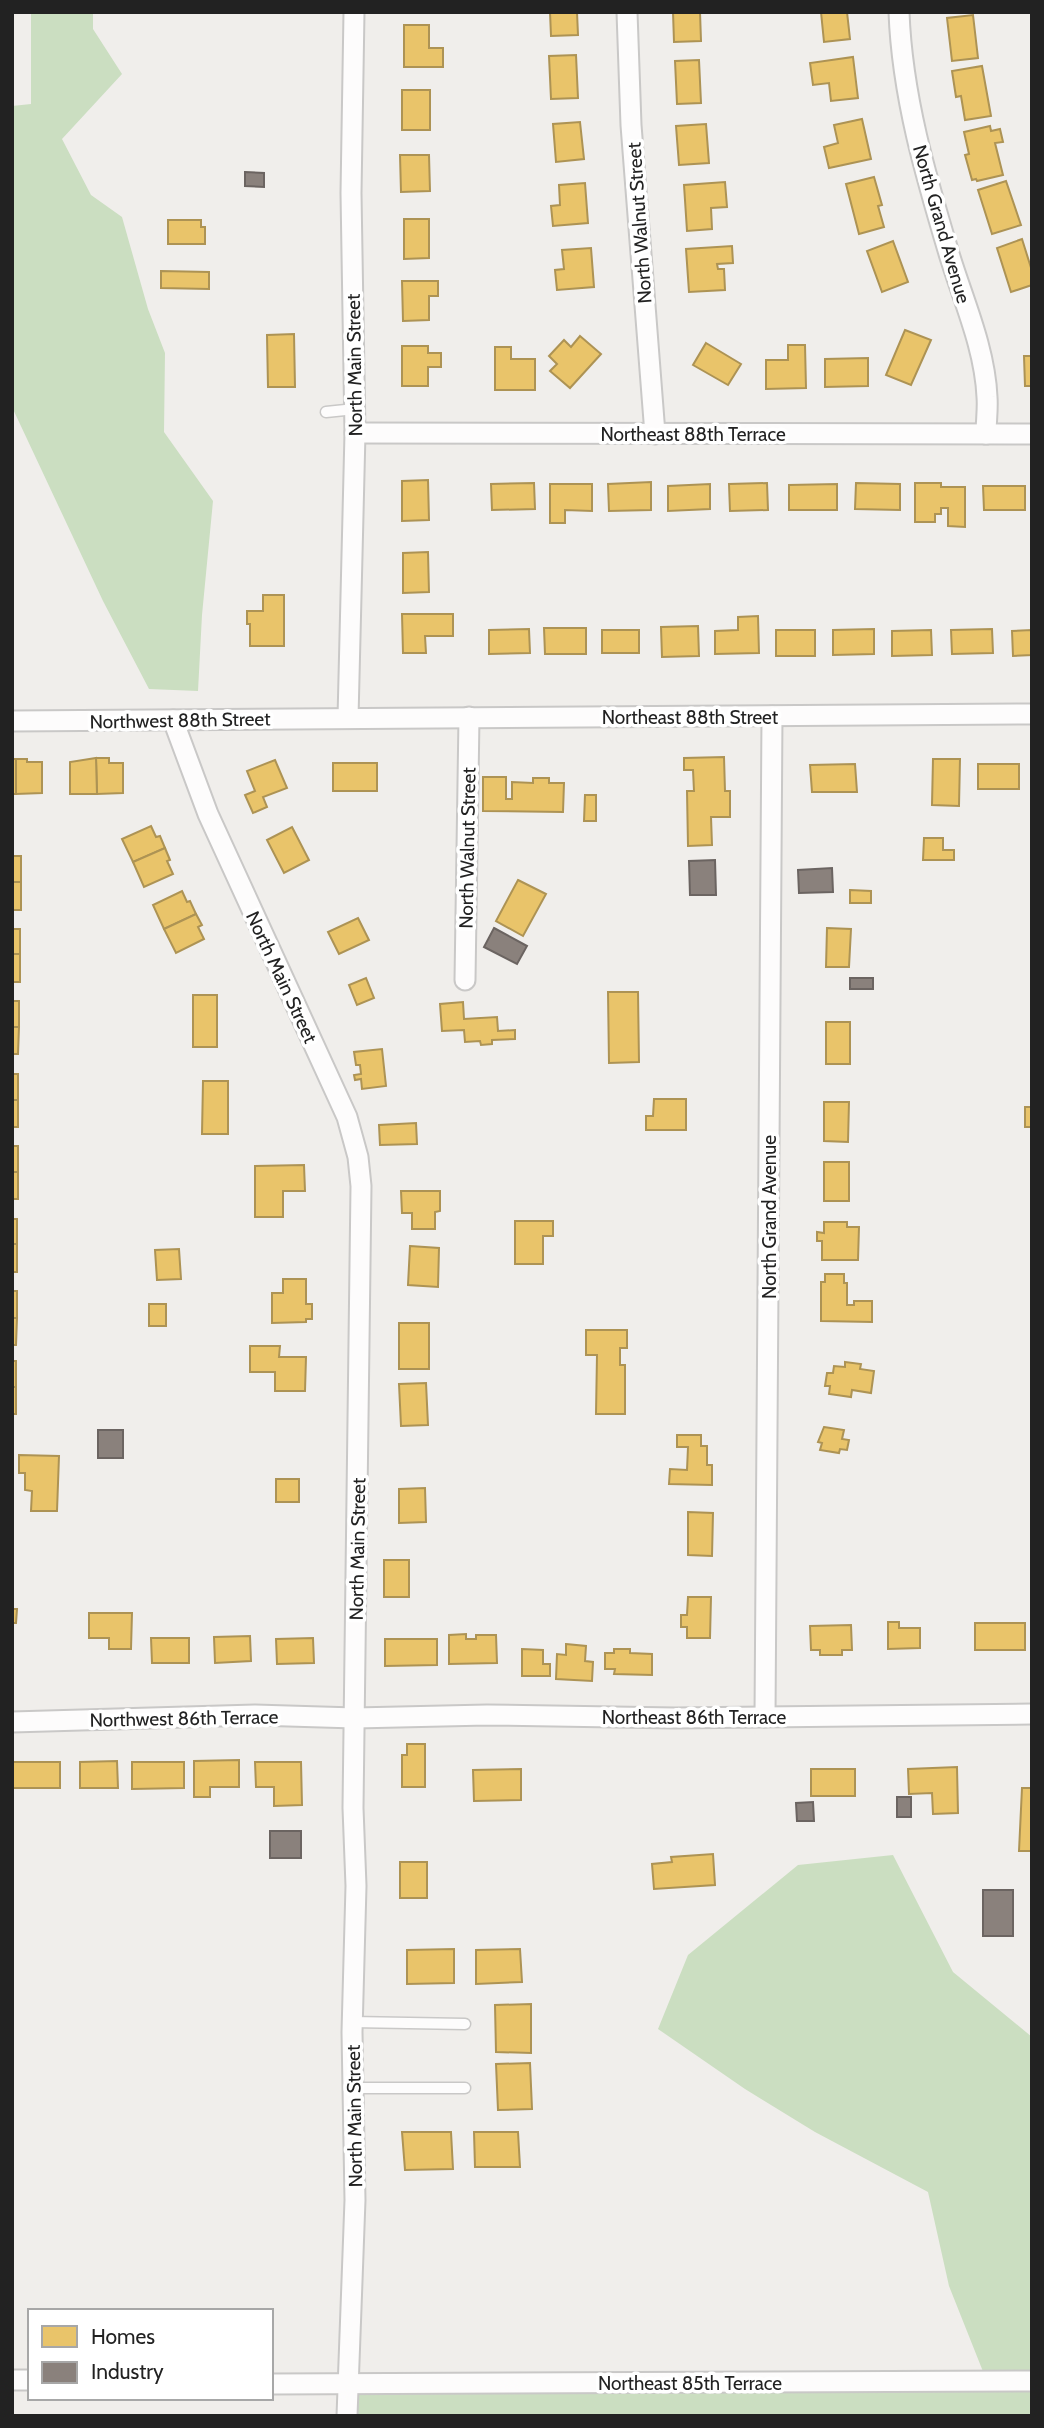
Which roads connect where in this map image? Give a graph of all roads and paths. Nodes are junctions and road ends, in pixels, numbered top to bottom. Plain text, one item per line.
1 (354, 12) edge
2 (627, 12) edge
3 (899, 12) edge
4 (355, 409) junction
5 (326, 412) dead end
6 (355, 433) junction
7 (655, 434) junction
8 (986, 434) junction
9 (1032, 434) edge
10 (1032, 714) edge
11 (772, 716) junction
12 (469, 717) junction
13 (348, 718) junction
14 (173, 720) junction
15 (12, 721) edge
16 (464, 979) dead end
17 (1032, 1714) edge
18 (765, 1717) junction
19 (355, 1718) junction
20 (12, 1722) edge
21 (352, 2022) junction
22 (465, 2024) dead end
23 (353, 2088) junction
24 (465, 2088) dead end
25 (1032, 2381) edge
26 (273, 2384) edge
27 (348, 2385) junction
28 (347, 2416) edge

1 - 4 street, North Main Street
2 - 7 street, North Walnut Street
3 - 8 street, North Grand Avenue
4 - 5 lane
4 - 6 street, North Main Street
6 - 7 street, Northeast 88th Terrace
6 - 13 street, North Main Street
7 - 8 street, Northeast 88th Terrace
8 - 9 street, Northeast 88th Terrace
10 - 11 street, Northeast 88th Street
11 - 12 street, Northeast 88th Street
11 - 18 street, North Grand Avenue
12 - 13 street, Northeast 88th Street
12 - 16 street, North Walnut Street
13 - 14 street, Northwest 88th Street
14 - 15 street, Northwest 88th Street
14 - 19 street, North Main Street
17 - 18 street, Northeast 86th Terrace
18 - 19 street, Northeast 86th Terrace
19 - 20 street, Northwest 86th Terrace
19 - 21 street, North Main Street
21 - 22 lane
21 - 23 street, North Main Street
23 - 24 lane
23 - 27 street, North Main Street
25 - 27 street, Northeast 85th Terrace
26 - 27 street, Northeast 85th Terrace
27 - 28 street, North Main Street

